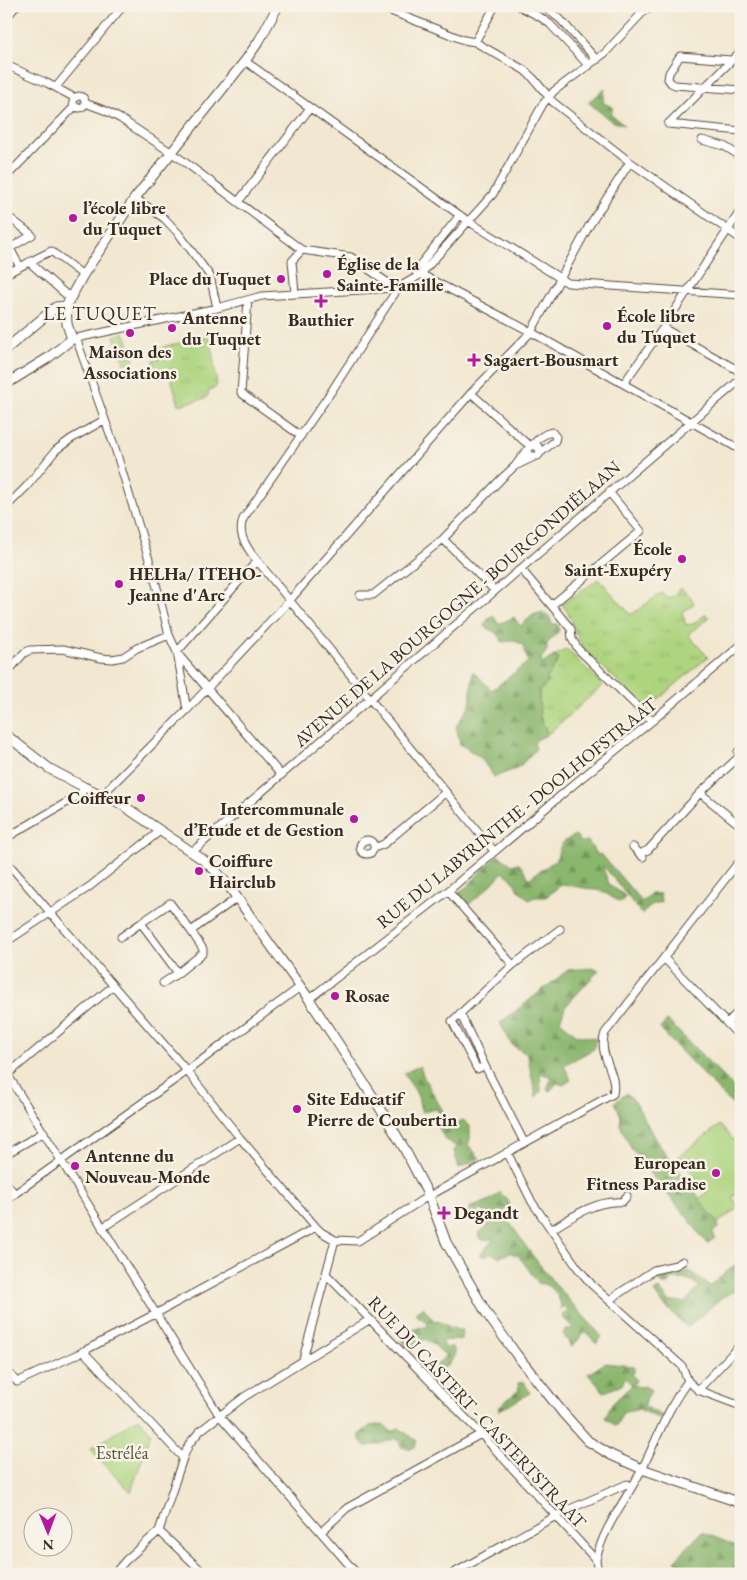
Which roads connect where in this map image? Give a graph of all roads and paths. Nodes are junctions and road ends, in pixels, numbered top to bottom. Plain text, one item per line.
1 (16, 6) edge
2 (123, 6) edge
3 (278, 6) edge
4 (378, 6) edge
5 (495, 6) edge
6 (519, 6) edge
7 (543, 6) edge
8 (652, 6) edge
9 (6, 18) edge
10 (475, 42) junction
11 (741, 51) edge
12 (597, 60) junction
13 (731, 60) junction
14 (245, 61) junction
15 (6, 65) edge
16 (589, 66) junction
17 (56, 87) junction
18 (704, 87) junction
19 (741, 90) edge
20 (548, 97) junction
21 (75, 98) junction
22 (85, 103) junction
23 (75, 106) junction
24 (310, 108) junction
25 (741, 131) edge
26 (702, 140) dead end
27 (172, 153) junction
28 (630, 162) junction
29 (741, 163) edge
30 (6, 177) edge
31 (136, 198) junction
32 (238, 202) junction
33 (741, 210) edge
34 (6, 215) edge
35 (460, 215) junction
36 (468, 221) junction
37 (727, 230) junction
38 (741, 239) edge
39 (8, 245) edge
40 (302, 250) junction
41 (28, 262) junction
42 (20, 267) junction
43 (6, 274) edge
44 (83, 275) junction
45 (420, 275) junction
46 (560, 278) junction
47 (394, 288) junction
48 (686, 292) junction
49 (295, 294) junction
50 (741, 295) edge
51 (248, 300) junction
52 (68, 302) junction
53 (217, 308) junction
54 (663, 328) junction
55 (531, 332) junction
56 (74, 339) junction
57 (6, 349) edge
58 (741, 372) edge
59 (741, 379) edge
60 (624, 383) junction
61 (6, 384) edge
62 (471, 393) junction
63 (104, 420) junction
64 (691, 422) junction
65 (301, 436) junction
66 (530, 448) junction
67 (741, 450) edge
68 (537, 455) junction
69 (515, 466) junction
70 (609, 492) junction
71 (6, 507) edge
72 (443, 539) junction
73 (257, 561) junction
74 (521, 569) junction
75 (495, 591) junction
76 (360, 595) dead end
77 (290, 600) junction
78 (552, 605) junction
79 (169, 635) junction
80 (741, 645) edge
81 (177, 652) junction
82 (6, 674) edge
83 (207, 689) junction
84 (371, 698) junction
85 (186, 710) junction
86 (652, 721) junction
87 (6, 735) edge
88 (738, 752) dead end
89 (281, 775) junction
90 (84, 787) junction
91 (446, 792) junction
92 (700, 793) junction
93 (105, 796) junction
94 (741, 826) edge
95 (160, 831) junction
96 (6, 838) edge
97 (633, 846) dead end
98 (374, 848) dead end
99 (494, 851) junction
100 (192, 852) junction
101 (741, 859) edge
102 (6, 861) edge
103 (448, 891) junction
104 (237, 898) junction
105 (52, 913) junction
106 (141, 923) junction
107 (560, 929) dead end
108 (191, 931) junction
109 (121, 937) dead end
110 (6, 942) edge
111 (664, 958) junction
112 (513, 965) junction
113 (178, 972) junction
114 (163, 983) dead end
115 (113, 986) junction
116 (300, 988) junction
117 (309, 999) junction
118 (741, 1009) edge
119 (460, 1013) junction
120 (727, 1022) junction
121 (741, 1038) edge
122 (485, 1066) junction
123 (186, 1071) junction
124 (7, 1073) edge
125 (44, 1132) junction
126 (240, 1138) junction
127 (524, 1142) junction
128 (507, 1152) junction
129 (6, 1154) edge
130 (61, 1160) junction
131 (6, 1183) edge
132 (15, 1194) junction
133 (429, 1196) junction
134 (627, 1196) dead end
135 (6, 1200) edge
136 (316, 1227) junction
137 (102, 1228) junction
138 (551, 1230) junction
139 (335, 1240) junction
140 (683, 1261) dead end
141 (326, 1274) junction
142 (609, 1300) junction
143 (157, 1313) junction
144 (369, 1320) junction
145 (741, 1344) edge
146 (83, 1351) junction
147 (304, 1359) junction
148 (6, 1370) edge
149 (688, 1381) junction
150 (698, 1390) junction
151 (741, 1406) edge
152 (219, 1415) junction
153 (481, 1434) junction
154 (183, 1458) junction
155 (642, 1469) junction
156 (632, 1486) junction
157 (741, 1503) edge
158 (556, 1516) junction
159 (159, 1531) junction
160 (321, 1532) junction
161 (596, 1560) junction
162 (114, 1574) edge
163 (205, 1574) edge
164 (357, 1574) edge
165 (452, 1574) edge
166 (598, 1574) edge

1 - 9 street
2 - 17 street
3 - 14 street
4 - 10 street
5 - 10 street
6 - 16 street
7 - 12 street
8 - 12 street
10 - 20 street
11 - 13 street
12 - 16 street
13 - 18 street
13 - 18 street
14 - 24 street
14 - 27 street
15 - 17 street
16 - 20 street
17 - 21 street
18 - 19 street
18 - 25 street
20 - 28 street
20 - 36 street
21 - 22 street
21 - 23 street
22 - 23 street
22 - 27 street
23 - 30 street
24 - 32 street
24 - 35 street
26 - 29 street
27 - 31 street
27 - 32 street
28 - 37 street
28 - 46 street
31 - 44 street
31 - 53 street
32 - 40 street
33 - 37 street
34 - 39 street
35 - 36 street
35 - 45 street
36 - 45 street
36 - 46 street
37 - 38 street
37 - 48 street
39 - 42 street
40 - 47 street
40 - 49 street
41 - 42 street
41 - 44 street
41 - 52 street
42 - 43 street
44 - 52 street
45 - 47 street
45 - 55 street
46 - 48 street
46 - 55 street
47 - 49 street
47 - 65 street
48 - 50 street
48 - 54 street
49 - 51 street
51 - 53 street
51 - 65 street
52 - 56 street
52 - 57 street
53 - 56 street
54 - 58 street
54 - 60 street
55 - 60 street
55 - 62 street
56 - 61 street
56 - 63 street
59 - 64 street, AVENUE DE LA BOURGOGNE - BOURGONDIËLAAN
60 - 64 street
62 - 66 street
62 - 77 street
63 - 71 street
63 - 79 street
64 - 67 street
64 - 70 street, AVENUE DE LA BOURGOGNE - BOURGONDIËLAAN
65 - 73 street
66 - 68 street
66 - 68 street
66 - 69 street
68 - 69 street
69 - 72 street
70 - 74 street, AVENUE DE LA BOURGOGNE - BOURGONDIËLAAN
70 - 78 street
72 - 75 street
72 - 76 street
73 - 77 street
73 - 81 street
74 - 75 street, AVENUE DE LA BOURGOGNE - BOURGONDIËLAAN
74 - 78 street
75 - 84 street, AVENUE DE LA BOURGOGNE - BOURGONDIËLAAN
77 - 83 street
77 - 84 street
78 - 86 street
79 - 81 street
79 - 82 street
80 - 86 street, RUE DU LABYRINTHE - DOOLHOFSTRAAT
81 - 83 street
81 - 85 street
83 - 85 street
83 - 89 street
84 - 89 street, AVENUE DE LA BOURGOGNE - BOURGONDIËLAAN
84 - 91 street
85 - 93 street
86 - 99 street, RUE DU LABYRINTHE - DOOLHOFSTRAAT
87 - 90 street
88 - 92 street
89 - 100 street, AVENUE DE LA BOURGOGNE - BOURGONDIËLAAN
90 - 93 street
90 - 96 street
91 - 98 street
91 - 99 street
92 - 94 street
92 - 97 street
93 - 95 street
95 - 100 street
95 - 105 street
99 - 103 street, RUE DU LABYRINTHE - DOOLHOFSTRAAT
100 - 104 street
101 - 111 street
102 - 105 street
103 - 112 street
103 - 117 street, RUE DU LABYRINTHE - DOOLHOFSTRAAT
104 - 108 street
104 - 116 street
105 - 110 street
105 - 115 street
106 - 108 street
106 - 109 street
106 - 113 street
107 - 112 street
108 - 113 street
111 - 120 street
111 - 127 street
112 - 119 street
113 - 114 street
115 - 123 street
115 - 124 street
116 - 117 street
116 - 123 street
117 - 133 street
118 - 120 street
119 - 122 street
119 - 122 street
120 - 121 street
122 - 127 street
123 - 126 street
123 - 130 street
124 - 125 street
125 - 129 street
125 - 130 street
126 - 136 street
126 - 137 street
127 - 128 street
128 - 133 street
128 - 138 street
130 - 132 street
130 - 137 street
131 - 132 street
132 - 135 street
133 - 139 street
133 - 155 street
134 - 138 street
136 - 139 street
136 - 143 street
137 - 143 street
138 - 142 street
139 - 141 street
140 - 142 street
141 - 144 street, RUE DU CASTERT - CASTERTSTRAAT
141 - 147 street
142 - 149 street
143 - 146 street
143 - 152 street
144 - 147 street
144 - 153 street, RUE DU CASTERT - CASTERTSTRAAT
145 - 150 street
146 - 148 street
146 - 154 street
147 - 152 street
149 - 150 street
149 - 155 street
150 - 151 street
152 - 154 street
152 - 160 street
153 - 158 street, RUE DU CASTERT - CASTERTSTRAAT
153 - 160 street
154 - 159 street
155 - 156 street
155 - 157 street
156 - 158 street
156 - 161 street
158 - 161 street, RUE DU CASTERT - CASTERTSTRAAT
158 - 165 street
159 - 162 street
159 - 163 street
160 - 164 street
161 - 166 street

